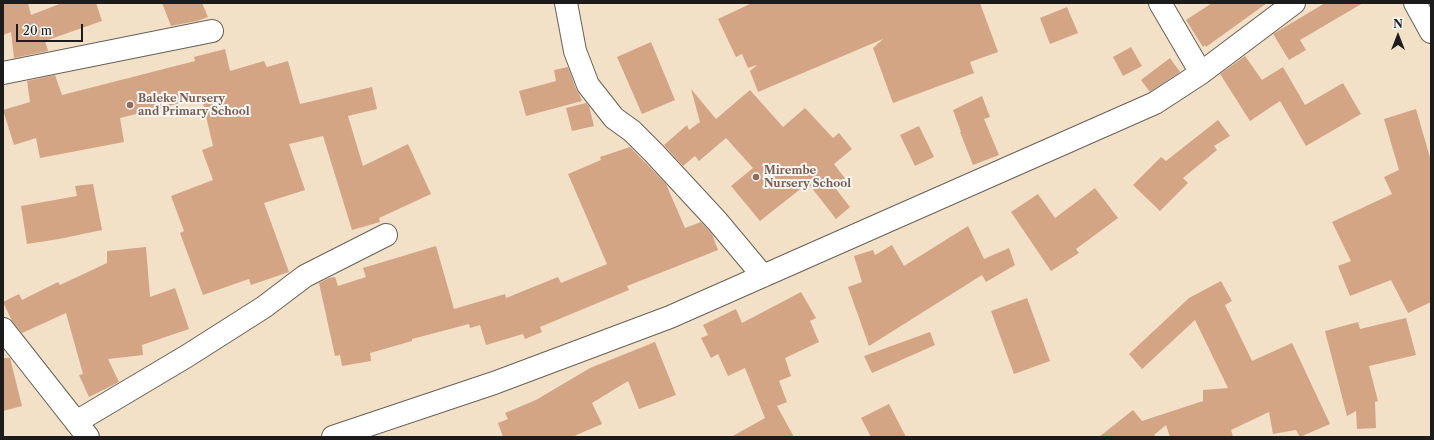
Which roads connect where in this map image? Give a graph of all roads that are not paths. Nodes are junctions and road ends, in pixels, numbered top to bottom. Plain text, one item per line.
1 (566, 3) edge
2 (1160, 3) edge
3 (1294, 3) edge
4 (1415, 3) edge
5 (212, 31) dead end
6 (1431, 32) edge
7 (3, 73) edge
8 (1202, 73) junction
9 (386, 235) dead end
10 (763, 276) junction
11 (3, 329) edge
12 (82, 429) edge
13 (333, 437) edge

1 - 10 street
2 - 8 street
3 - 8 street
4 - 6 street
5 - 7 street
8 - 10 street
9 - 12 street
10 - 13 street
11 - 12 street

